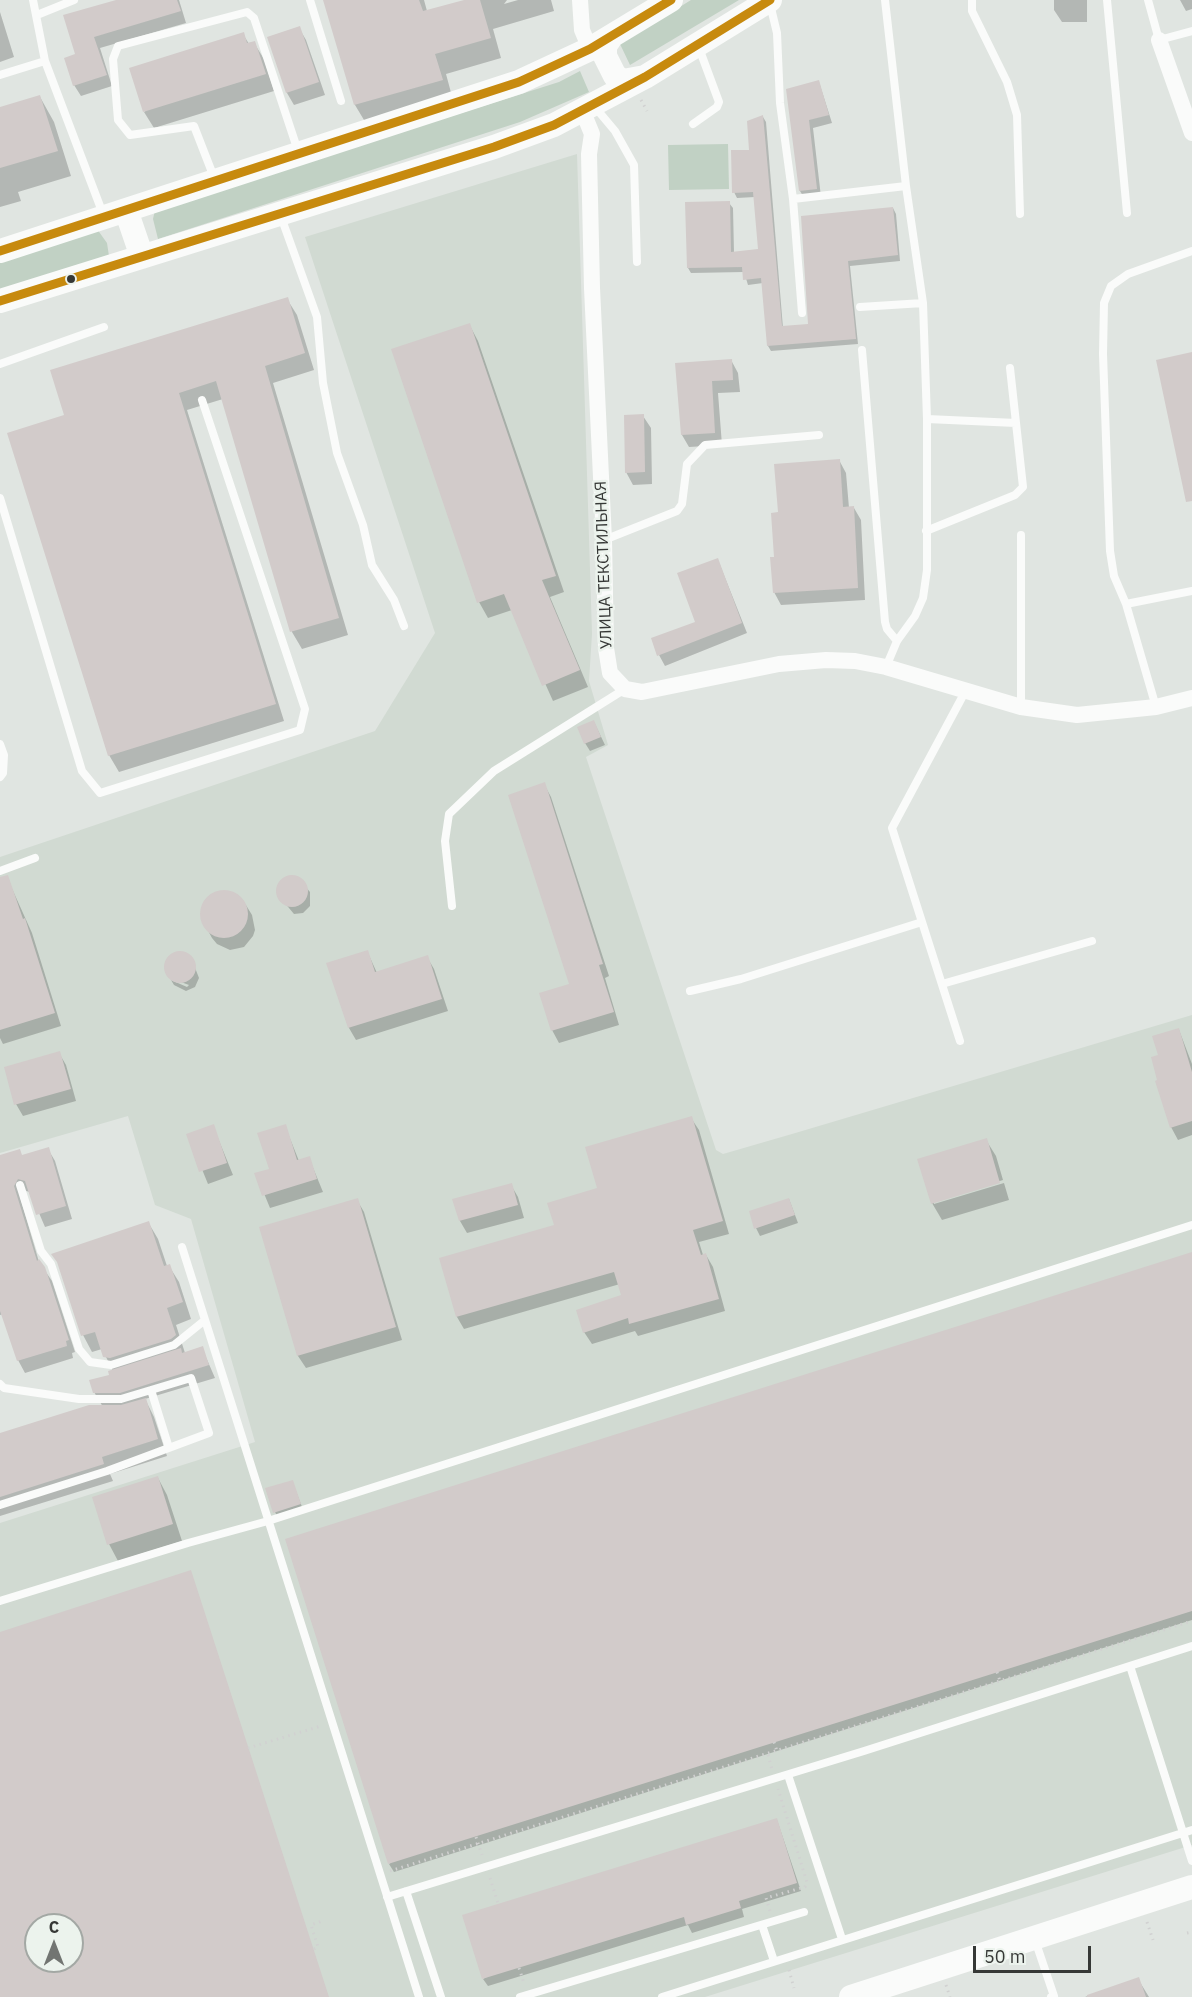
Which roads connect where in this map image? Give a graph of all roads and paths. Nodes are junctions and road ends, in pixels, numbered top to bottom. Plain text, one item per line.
1 (33, 0) edge
2 (74, 0) edge
3 (310, 0) edge
4 (580, 0) edge
5 (671, 0) edge
6 (770, 0) edge
7 (885, 0) edge
8 (972, 0) edge
9 (1107, 0) edge
10 (1148, 0) edge
11 (37, 15) junction
12 (1192, 31) edge
13 (611, 37) junction
14 (1159, 40) junction
15 (697, 45) junction
16 (590, 50) junction
17 (45, 61) junction
18 (0, 75) edge
19 (645, 77) junction
20 (341, 101) dead end
21 (588, 109) junction
22 (693, 124) dead end
23 (1192, 133) edge
24 (299, 155) junction
25 (216, 182) junction
26 (906, 186) junction
27 (793, 199) junction
28 (1127, 213) dead end
29 (115, 214) junction
30 (280, 214) junction
31 (1020, 214) dead end
32 (0, 251) edge
33 (1192, 251) edge
34 (142, 257) junction
35 (637, 262) dead end
36 (0, 301) edge
37 (923, 303) junction
38 (860, 307) dead end
39 (802, 313) dead end
40 (104, 327) dead end
41 (862, 350) dead end
42 (0, 364) edge
43 (1010, 368) dead end
44 (202, 400) dead end
45 (927, 418) junction
46 (1016, 423) junction
47 (819, 435) dead end
48 (0, 498) edge
49 (926, 531) junction
50 (1021, 535) dead end
51 (604, 540) junction
52 (1192, 591) edge
53 (1126, 604) junction
54 (404, 626) dead end
55 (897, 640) junction
56 (886, 668) junction
57 (625, 689) junction
58 (966, 690) junction
59 (1192, 698) edge
60 (1021, 707) junction
61 (1156, 707) junction
62 (0, 744) edge
63 (0, 777) edge
64 (35, 858) dead end
65 (0, 871) edge
66 (452, 906) dead end
67 (922, 922) junction
68 (1092, 941) dead end
69 (942, 984) junction
70 (690, 991) dead end
71 (960, 1041) dead end
72 (20, 1185) dead end
73 (1192, 1225) edge
74 (182, 1247) dead end
75 (205, 1320) junction
76 (0, 1384) edge
77 (151, 1390) junction
78 (169, 1448) junction
79 (0, 1505) edge
80 (268, 1521) junction
81 (0, 1601) edge
82 (1192, 1621) edge
83 (1192, 1646) edge
84 (1130, 1666) junction
85 (997, 1672) dead end
86 (1000, 1682) junction
87 (332, 1723) junction
88 (774, 1742) dead end
89 (248, 1748) dead end
90 (777, 1751) junction
91 (768, 1755) junction
92 (788, 1775) junction
93 (775, 1779) junction
94 (1192, 1830) edge
95 (1191, 1857) edge
96 (380, 1874) junction
97 (490, 1878) dead end
98 (1192, 1887) edge
99 (406, 1891) junction
100 (387, 1897) junction
101 (498, 1904) dead end
102 (804, 1912) dead end
103 (322, 1921) dead end
104 (773, 1921) junction
105 (1147, 1922) dead end
106 (762, 1924) junction
107 (1192, 1932) edge
108 (1187, 1933) dead end
109 (1034, 1937) junction
110 (842, 1939) junction
111 (1153, 1940) dead end
112 (314, 1948) dead end
113 (785, 1958) junction
114 (774, 1961) junction
115 (794, 1988) dead end
116 (419, 1997) edge
117 (441, 1997) edge
118 (520, 1997) edge
119 (662, 1997) edge
120 (851, 1997) edge
121 (1051, 1997) edge

1 - 11 lane
2 - 11 lane
3 - 20 lane
4 - 16 street
5 - 13 main road
6 - 15 main road
6 - 27 lane
7 - 26 lane
8 - 31 lane
9 - 28 lane
10 - 14 lane
11 - 17 lane
12 - 14 lane
13 - 16 main road
13 - 19 main road
14 - 23 street
15 - 19 main road
15 - 22 lane
16 - 24 main road
17 - 18 lane
17 - 29 lane
19 - 21 main road
21 - 30 main road
21 - 35 lane
21 - 51 street, УЛИЦА ТЕКСТИЛЬНАЯ
24 - 25 main road
24 - 25 lane
25 - 29 main road
26 - 27 lane
26 - 37 lane
27 - 39 lane
29 - 32 main road
29 - 34 main road
30 - 34 main road
30 - 54 lane
33 - 53 lane
34 - 36 main road
37 - 38 lane
37 - 45 lane
40 - 42 lane
41 - 55 lane
43 - 46 lane
44 - 48 lane
45 - 46 lane
45 - 49 lane
46 - 49 lane
47 - 51 lane
49 - 55 lane
50 - 60 lane
51 - 57 street, УЛИЦА ТЕКСТИЛЬНАЯ
52 - 53 lane
53 - 61 lane
55 - 56 lane
56 - 57 street
56 - 58 street
57 - 66 lane
58 - 60 street
58 - 67 lane
59 - 61 street
60 - 61 street
62 - 63 lane
64 - 65 lane
67 - 69 lane
67 - 70 lane
68 - 69 lane
69 - 71 lane
72 - 75 lane
73 - 80 lane
74 - 75 lane
75 - 80 lane
76 - 77 lane
77 - 78 lane
77 - 78 lane
78 - 79 lane
80 - 81 lane
80 - 87 lane
82 - 86 path
83 - 84 lane
84 - 92 lane
84 - 95 lane
85 - 86 path
86 - 90 path
87 - 89 path
87 - 96 lane
88 - 90 path
90 - 91 path
91 - 93 path
91 - 96 path
92 - 93 lane
92 - 110 lane
93 - 99 lane
93 - 104 path
94 - 110 lane
96 - 100 lane
97 - 101 path
98 - 109 main road
99 - 100 lane
99 - 117 lane
100 - 116 lane
102 - 104 lane
103 - 112 path
104 - 106 lane
105 - 111 path
106 - 114 lane
106 - 118 lane
107 - 108 path
109 - 120 main road
109 - 121 lane
110 - 113 lane
113 - 114 lane
113 - 115 path
114 - 119 lane

